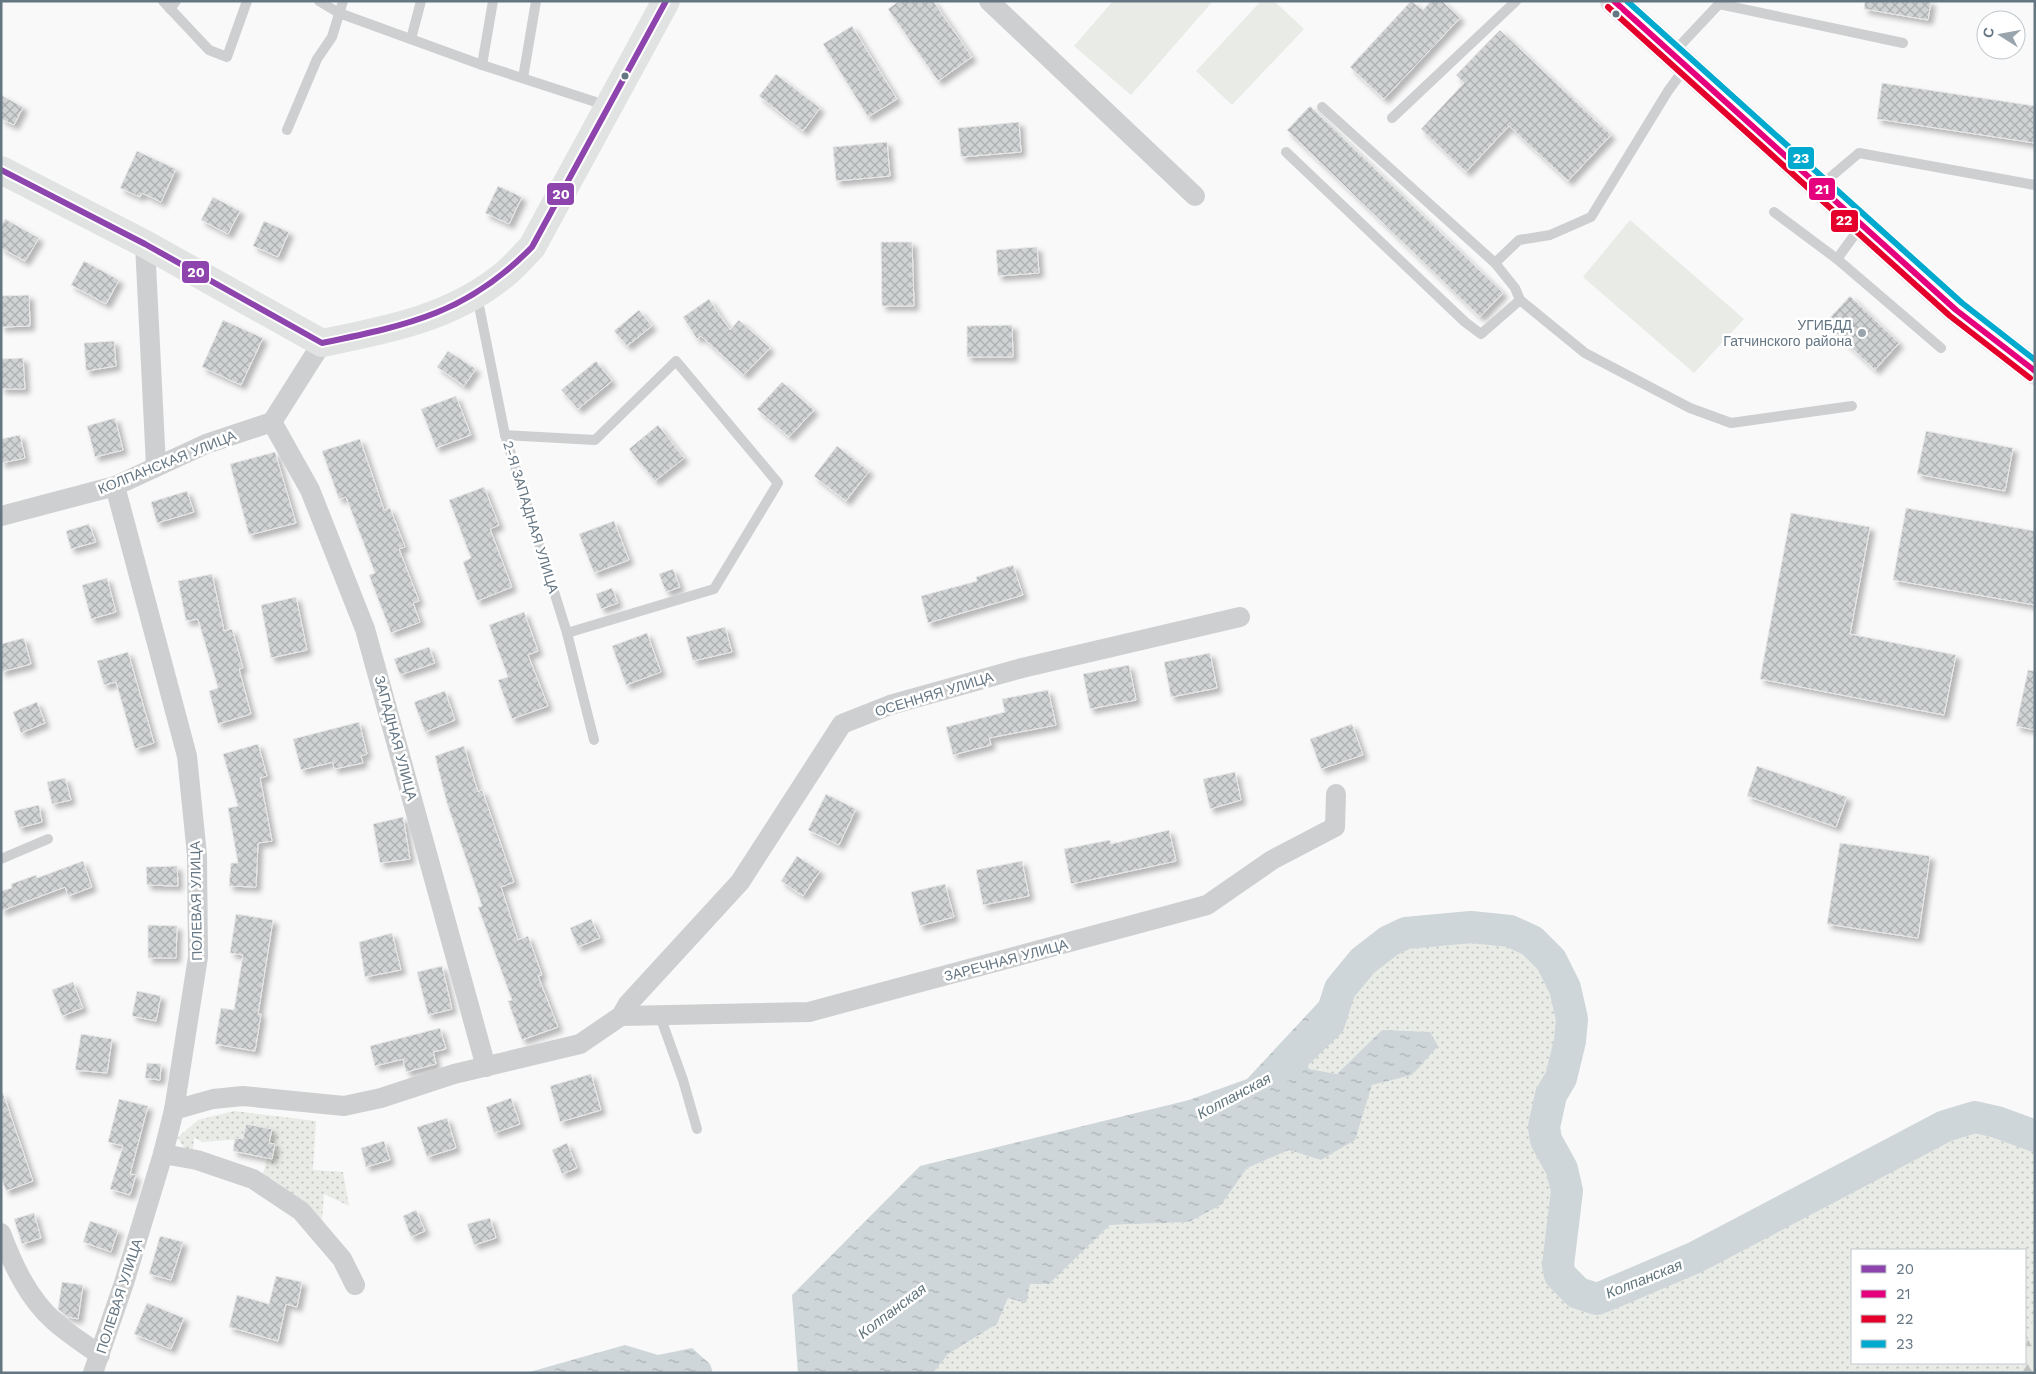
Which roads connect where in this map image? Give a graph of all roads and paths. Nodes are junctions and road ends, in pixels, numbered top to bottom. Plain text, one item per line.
1 (163, 1) edge
2 (247, 1) edge
3 (319, 1) edge
4 (343, 1) edge
5 (421, 1) edge
6 (494, 1) edge
7 (666, 1) edge
8 (989, 1) edge
9 (1516, 1) edge
10 (1614, 1) edge
11 (536, 2) edge
12 (173, 5) edge
13 (339, 13) junction
14 (411, 39) junction
15 (1903, 43) dead end
16 (1678, 61) junction
17 (482, 65) junction
18 (523, 78) junction
19 (609, 106) junction
20 (1322, 108) dead end
21 (1392, 118) dead end
22 (287, 130) dead end
23 (1286, 152) dead end
24 (1, 170) edge
25 (2035, 185) edge
26 (1819, 187) junction
27 (1195, 196) dead end
28 (1774, 212) dead end
29 (1862, 225) junction
30 (145, 244) junction
31 (1837, 259) junction
32 (1495, 263) junction
33 (476, 293) junction
34 (1520, 300) junction
35 (322, 344) junction
36 (1941, 348) dead end
37 (2035, 371) edge
38 (1852, 406) dead end
39 (272, 422) junction
40 (505, 435) junction
41 (156, 466) junction
42 (114, 486) junction
43 (1, 516) edge
44 (1240, 617) dead end
45 (567, 633) junction
46 (594, 740) dead end
47 (1336, 794) dead end
48 (48, 840) dead end
49 (1, 859) edge
50 (621, 1016) junction
51 (660, 1016) junction
52 (486, 1067) junction
53 (174, 1110) junction
54 (697, 1129) dead end
55 (163, 1154) junction
56 (1, 1233) edge
57 (355, 1285) dead end
58 (97, 1364) edge

1 - 12 lane
2 - 12 lane
3 - 13 lane
4 - 13 lane
5 - 14 lane
6 - 17 lane
7 - 19 street
8 - 27 street
9 - 21 lane
10 - 16 street
11 - 18 lane
13 - 14 lane
13 - 22 lane
14 - 17 lane
15 - 16 lane
16 - 26 street
16 - 32 lane
17 - 18 lane
18 - 19 lane
19 - 33 street
20 - 32 lane
23 - 34 lane
24 - 30 street
25 - 26 lane
26 - 29 street
28 - 31 lane
29 - 31 lane
29 - 37 street
30 - 35 street
30 - 41 street
31 - 36 lane
32 - 34 lane
33 - 35 street
33 - 40 lane, 2-Я ЗАПАДНАЯ УЛИЦА
34 - 38 lane
35 - 39 street
39 - 41 street, КОЛПАНСКАЯ УЛИЦА
39 - 52 street, ЗАПАДНАЯ УЛИЦА
40 - 45 lane, 2-Я ЗАПАДНАЯ УЛИЦА
40 - 45 lane
41 - 42 street, КОЛПАНСКАЯ УЛИЦА
42 - 43 street, КОЛПАНСКАЯ УЛИЦА
42 - 53 street, ПОЛЕВАЯ УЛИЦА
44 - 50 street, ОСЕННЯЯ УЛИЦА
45 - 46 lane, 2-Я ЗАПАДНАЯ УЛИЦА
47 - 51 street, ЗАРЕЧНАЯ УЛИЦА
48 - 49 lane
50 - 51 street, ЗАРЕЧНАЯ УЛИЦА
50 - 52 street
51 - 54 lane
52 - 53 street
53 - 55 street, ПОЛЕВАЯ УЛИЦА
55 - 57 street
55 - 58 street, ПОЛЕВАЯ УЛИЦА
56 - 58 street

